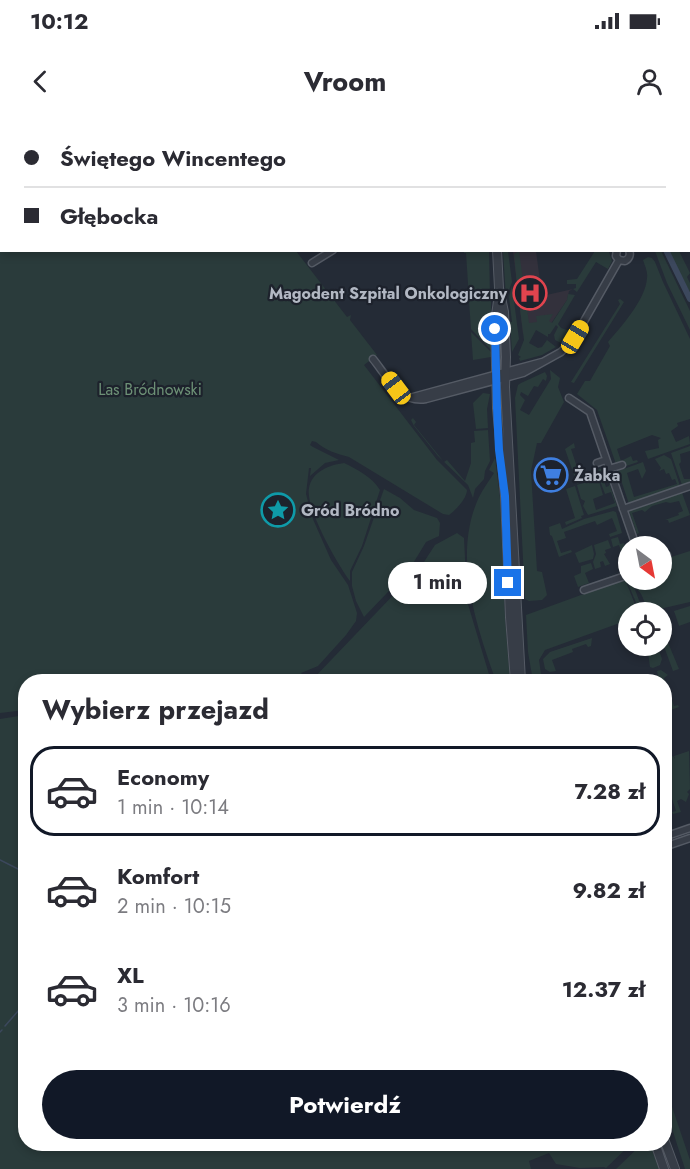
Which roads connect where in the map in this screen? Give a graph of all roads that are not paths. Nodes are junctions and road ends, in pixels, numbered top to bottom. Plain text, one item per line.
1 (330, 252) edge
2 (497, 252) edge
3 (617, 252) edge
4 (629, 252) edge
5 (619, 260) junction
6 (312, 263) dead end
7 (373, 359) dead end
8 (501, 375) junction
9 (569, 398) dead end
10 (600, 442) junction
11 (592, 445) dead end
12 (606, 460) junction
13 (597, 463) dead end
14 (622, 465) dead end
15 (609, 469) junction
16 (690, 486) edge
17 (620, 508) junction
18 (632, 536) edge
19 (618, 578) edge
20 (584, 590) dead end
21 (514, 674) edge
22 (521, 674) edge
23 (690, 828) edge
24 (672, 834) edge
25 (690, 838) edge
26 (672, 844) edge
27 (658, 1151) edge
28 (668, 1151) edge
29 (664, 1169) edge
30 (675, 1169) edge

1 - 6 street
2 - 8 street
3 - 5 street
4 - 5 street
5 - 8 street
7 - 8 street
8 - 21 street
8 - 22 street
9 - 10 street
10 - 11 street
10 - 12 street
12 - 13 street
12 - 15 street
14 - 15 street
15 - 17 street
16 - 17 street
17 - 18 street
19 - 20 street
23 - 24 street
25 - 26 street
27 - 29 street
28 - 30 street

